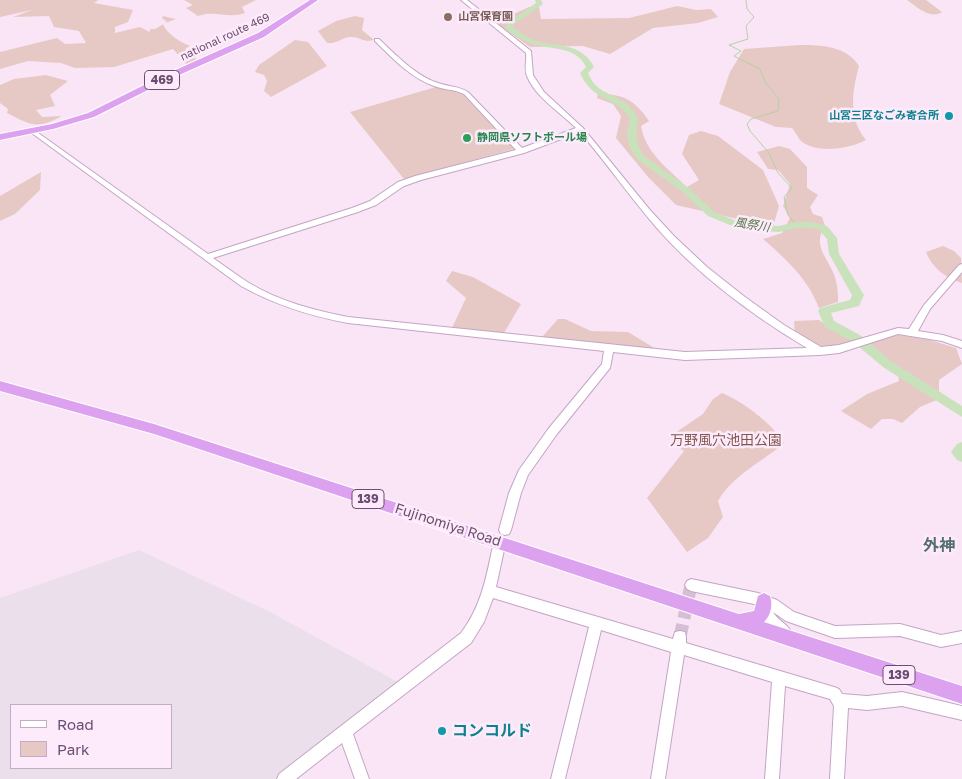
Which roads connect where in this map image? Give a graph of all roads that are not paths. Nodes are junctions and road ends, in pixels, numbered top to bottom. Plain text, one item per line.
1 (314, 0) edge
2 (464, 0) edge
3 (377, 40) dead end
4 (581, 129) junction
5 (32, 131) junction
6 (0, 137) edge
7 (521, 151) junction
8 (207, 258) junction
9 (962, 267) edge
10 (912, 332) junction
11 (962, 346) edge
12 (609, 349) junction
13 (820, 351) junction
14 (0, 386) edge
15 (504, 530) dead end
16 (498, 550) dead end
17 (691, 585) dead end
18 (491, 591) junction
19 (764, 601) junction
20 (733, 618) junction
21 (596, 622) junction
22 (962, 637) edge
23 (680, 642) junction
24 (837, 655) junction
25 (779, 677) junction
26 (962, 695) edge
27 (838, 700) junction
28 (962, 713) edge
29 (344, 732) junction
30 (284, 779) edge
31 (362, 779) edge
32 (558, 779) edge
33 (658, 779) edge
34 (772, 779) edge
35 (837, 779) edge

1 - 5 highway, national route 469 / 469
2 - 4 street
3 - 7 street
4 - 7 street
4 - 13 street
5 - 6 highway, national route 469 / 469
5 - 8 street
7 - 8 street
8 - 12 street
9 - 10 street
10 - 11 street
10 - 13 street
12 - 13 street
12 - 15 street
14 - 20 highway, Fujinomiya Road / 139
16 - 18 street
17 - 19 street
18 - 21 street
18 - 29 street
19 - 20 highway
19 - 22 street
19 - 24 street
20 - 24 highway, Fujinomiya Road / 139
21 - 23 street
21 - 32 street
23 - 25 street
23 - 33 street
24 - 26 highway, 139
25 - 27 street
25 - 34 street
27 - 28 street
27 - 35 street
29 - 30 street
29 - 31 street

